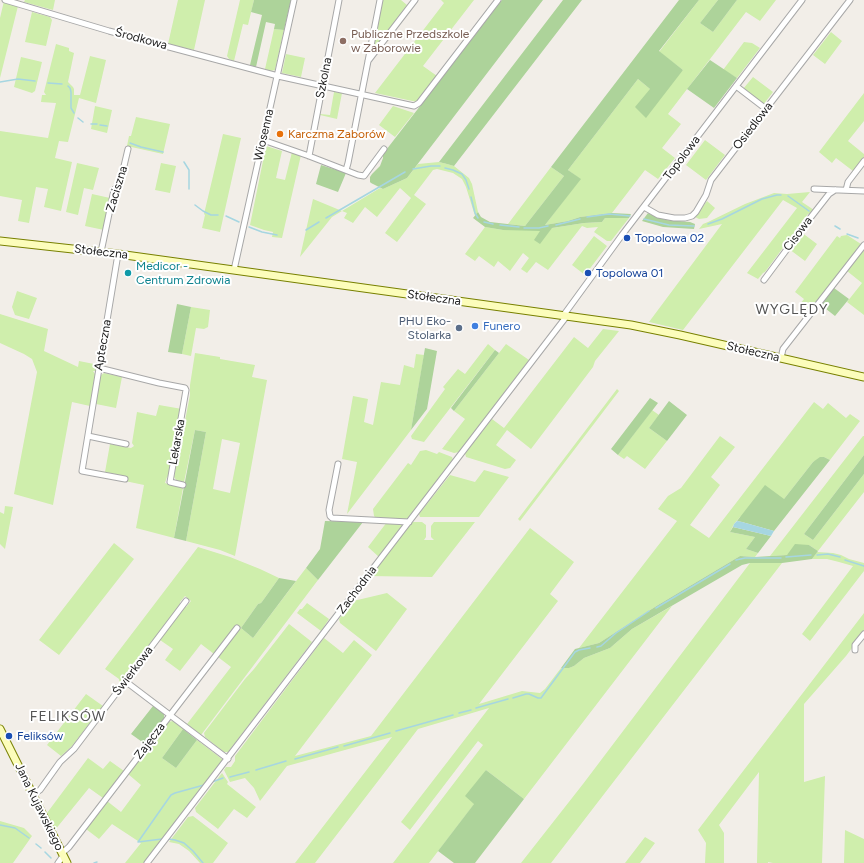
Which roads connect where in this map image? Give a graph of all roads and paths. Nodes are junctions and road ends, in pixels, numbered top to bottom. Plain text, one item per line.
1 (5, 0) edge
2 (294, 0) edge
3 (339, 0) edge
4 (380, 0) edge
5 (415, 0) edge
6 (498, 0) edge
7 (802, 0) edge
8 (850, 0) edge
9 (367, 62) junction
10 (278, 76) junction
11 (322, 85) junction
12 (736, 86) junction
13 (361, 94) junction
14 (766, 109) junction
15 (264, 140) junction
16 (128, 149) dead end
17 (384, 149) dead end
18 (309, 156) junction
19 (864, 161) edge
20 (346, 170) junction
21 (814, 189) dead end
22 (835, 190) junction
23 (846, 190) junction
24 (864, 191) edge
25 (644, 207) junction
26 (0, 241) edge
27 (864, 245) edge
28 (101, 252) junction
29 (118, 254) junction
30 (234, 270) junction
31 (764, 280) dead end
32 (565, 316) junction
33 (781, 358) junction
34 (99, 368) junction
35 (864, 377) edge
36 (88, 436) junction
37 (126, 444) dead end
38 (338, 464) dead end
39 (125, 478) dead end
40 (183, 485) dead end
41 (409, 522) junction
42 (186, 601) dead end
43 (237, 628) dead end
44 (864, 634) edge
45 (855, 650) dead end
46 (125, 682) junction
47 (170, 715) junction
48 (0, 729) edge
49 (228, 759) junction
50 (34, 795) junction
51 (64, 857) edge
52 (58, 863) edge
53 (147, 863) edge

1 - 10 street, Środkowa
2 - 10 street, Wiosenna
3 - 11 street, Szkolna
4 - 9 street
5 - 9 street
6 - 13 street, Środkowa
7 - 12 street, Topolowa
8 - 14 street, Osiedlowa
9 - 13 street
10 - 11 street, Środkowa
10 - 15 street, Wiosenna
11 - 13 street, Środkowa
11 - 18 street, Szkolna
12 - 14 street
12 - 25 street, Topolowa
13 - 20 street
14 - 25 street, Osiedlowa
15 - 18 street
15 - 30 street, Wiosenna
16 - 28 street, Zaciszna
17 - 20 street
18 - 20 street
19 - 23 street
21 - 22 street
22 - 23 street
22 - 31 street, Cisowa
23 - 24 street
25 - 32 street, Topolowa
26 - 28 main road, Stołeczna
27 - 33 street
28 - 29 main road, Stołeczna
29 - 30 main road, Stołeczna
29 - 34 street, Apteczna
30 - 32 main road, Stołeczna
32 - 33 main road, Stołeczna
32 - 41 street, Zachodnia
33 - 35 main road, Stołeczna
34 - 36 street, Apteczna
34 - 40 street, Lekarska
36 - 37 street
36 - 39 street, Apteczna
38 - 41 street
41 - 49 street, Zachodnia
42 - 46 street, Świerkowa
43 - 47 street, Zajęcza
44 - 45 street
46 - 47 street
46 - 50 street, Świerkowa
47 - 49 street
47 - 51 street, Zajęcza
48 - 50 main road, Jana Kujawskiego
49 - 53 street, Zachodnia
50 - 51 main road, Jana Kujawskiego
51 - 52 street, Zajęcza

